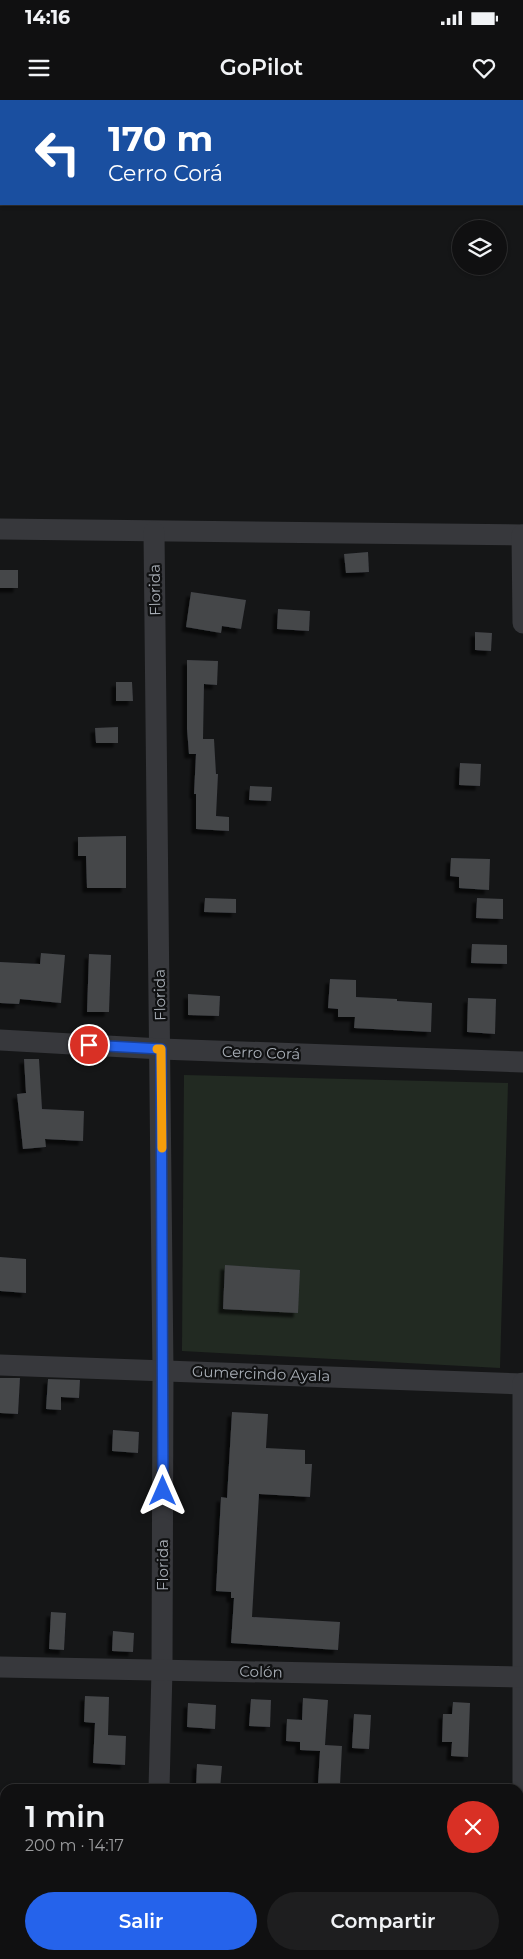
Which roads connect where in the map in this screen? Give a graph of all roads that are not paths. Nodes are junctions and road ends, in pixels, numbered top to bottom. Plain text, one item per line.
1 (0, 529) edge
2 (154, 532) junction
3 (522, 535) edge
4 (523, 622) edge
5 (0, 1040) edge
6 (161, 1049) junction
7 (523, 1062) edge
8 (0, 1365) edge
9 (163, 1371) junction
10 (523, 1384) edge
11 (0, 1667) edge
12 (162, 1670) junction
13 (523, 1677) edge
14 (159, 1784) edge
15 (523, 1784) edge

1 - 2 street
2 - 3 street
2 - 6 street, Florida
3 - 4 street
5 - 6 street, Cerro Corá
6 - 7 street, Cerro Corá
6 - 9 street, Florida
8 - 9 street, Gumercindo Ayala
9 - 10 street, Gumercindo Ayala
9 - 12 street, Florida
10 - 13 street
11 - 12 street, Colón
12 - 13 street, Colón
12 - 14 street, Florida
13 - 15 street

